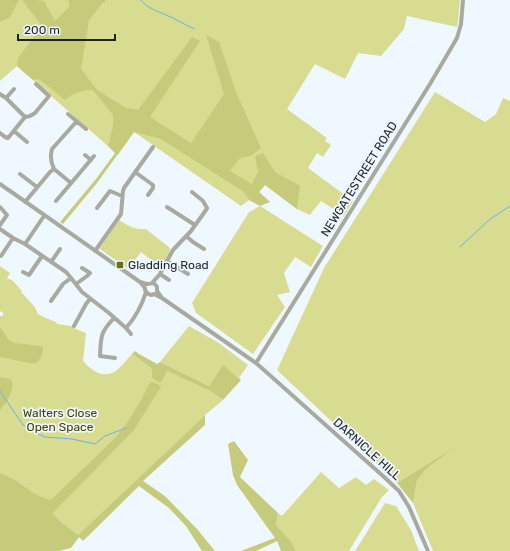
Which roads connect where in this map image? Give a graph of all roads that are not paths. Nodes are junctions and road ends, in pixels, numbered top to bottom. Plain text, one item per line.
1 (464, 0) edge
2 (36, 84) dead end
3 (14, 88) dead end
4 (0, 94) edge
5 (49, 96) junction
6 (6, 98) junction
7 (53, 100) dead end
8 (68, 114) dead end
9 (25, 117) junction
10 (77, 121) junction
11 (86, 129) dead end
12 (14, 132) junction
13 (0, 133) edge
14 (27, 142) dead end
15 (153, 147) dead end
16 (85, 155) dead end
17 (54, 170) junction
18 (135, 172) junction
19 (20, 174) dead end
20 (71, 183) junction
21 (0, 184) edge
22 (37, 187) junction
23 (192, 192) dead end
24 (148, 194) dead end
25 (122, 196) junction
26 (56, 201) dead end
27 (25, 202) junction
28 (0, 207) edge
29 (167, 207) dead end
30 (97, 208) dead end
31 (44, 216) junction
32 (0, 225) edge
33 (195, 225) junction
34 (0, 229) edge
35 (186, 236) junction
36 (13, 238) junction
37 (25, 244) junction
38 (60, 249) dead end
39 (204, 249) dead end
40 (95, 251) junction
41 (1, 256) edge
42 (42, 256) junction
43 (167, 261) junction
44 (51, 262) junction
45 (82, 268) dead end
46 (23, 272) dead end
47 (160, 274) junction
48 (188, 274) dead end
49 (71, 278) junction
50 (169, 280) dead end
51 (140, 282) junction
52 (76, 284) junction
53 (152, 284) junction
54 (151, 292) junction
55 (90, 299) junction
56 (51, 301) dead end
57 (114, 318) junction
58 (74, 326) dead end
59 (126, 328) junction
60 (132, 334) dead end
61 (115, 358) dead end
62 (256, 363) junction
63 (428, 551) edge

1 - 62 street, NEWGATESTREET ROAD
2 - 5 street
3 - 6 street
4 - 6 street
5 - 7 street
5 - 9 street
6 - 9 street
8 - 10 street
9 - 12 street
10 - 11 street
10 - 17 street
12 - 13 street
12 - 14 street
15 - 18 street
16 - 20 street
17 - 20 street
17 - 22 street
18 - 24 street
18 - 25 street
19 - 22 street
20 - 26 street
21 - 27 street
22 - 27 street
23 - 33 street
25 - 30 street
25 - 40 street
27 - 31 street
28 - 32 street
29 - 33 street
31 - 37 street
31 - 40 street
33 - 35 street
34 - 36 street
35 - 39 street
35 - 43 street
36 - 37 street
36 - 41 street
37 - 42 street
38 - 44 street
40 - 51 street
42 - 44 street
42 - 46 street
43 - 47 street
43 - 48 street
44 - 49 street
45 - 52 street
47 - 50 street
47 - 53 street
49 - 52 street
49 - 56 street
51 - 53 street
51 - 54 street
52 - 55 street
53 - 54 street
53 - 54 street
54 - 59 street
54 - 62 street, DARNICLE HILL
55 - 57 street
55 - 58 street
57 - 59 street
57 - 61 street
59 - 60 street
62 - 63 street, DARNICLE HILL

